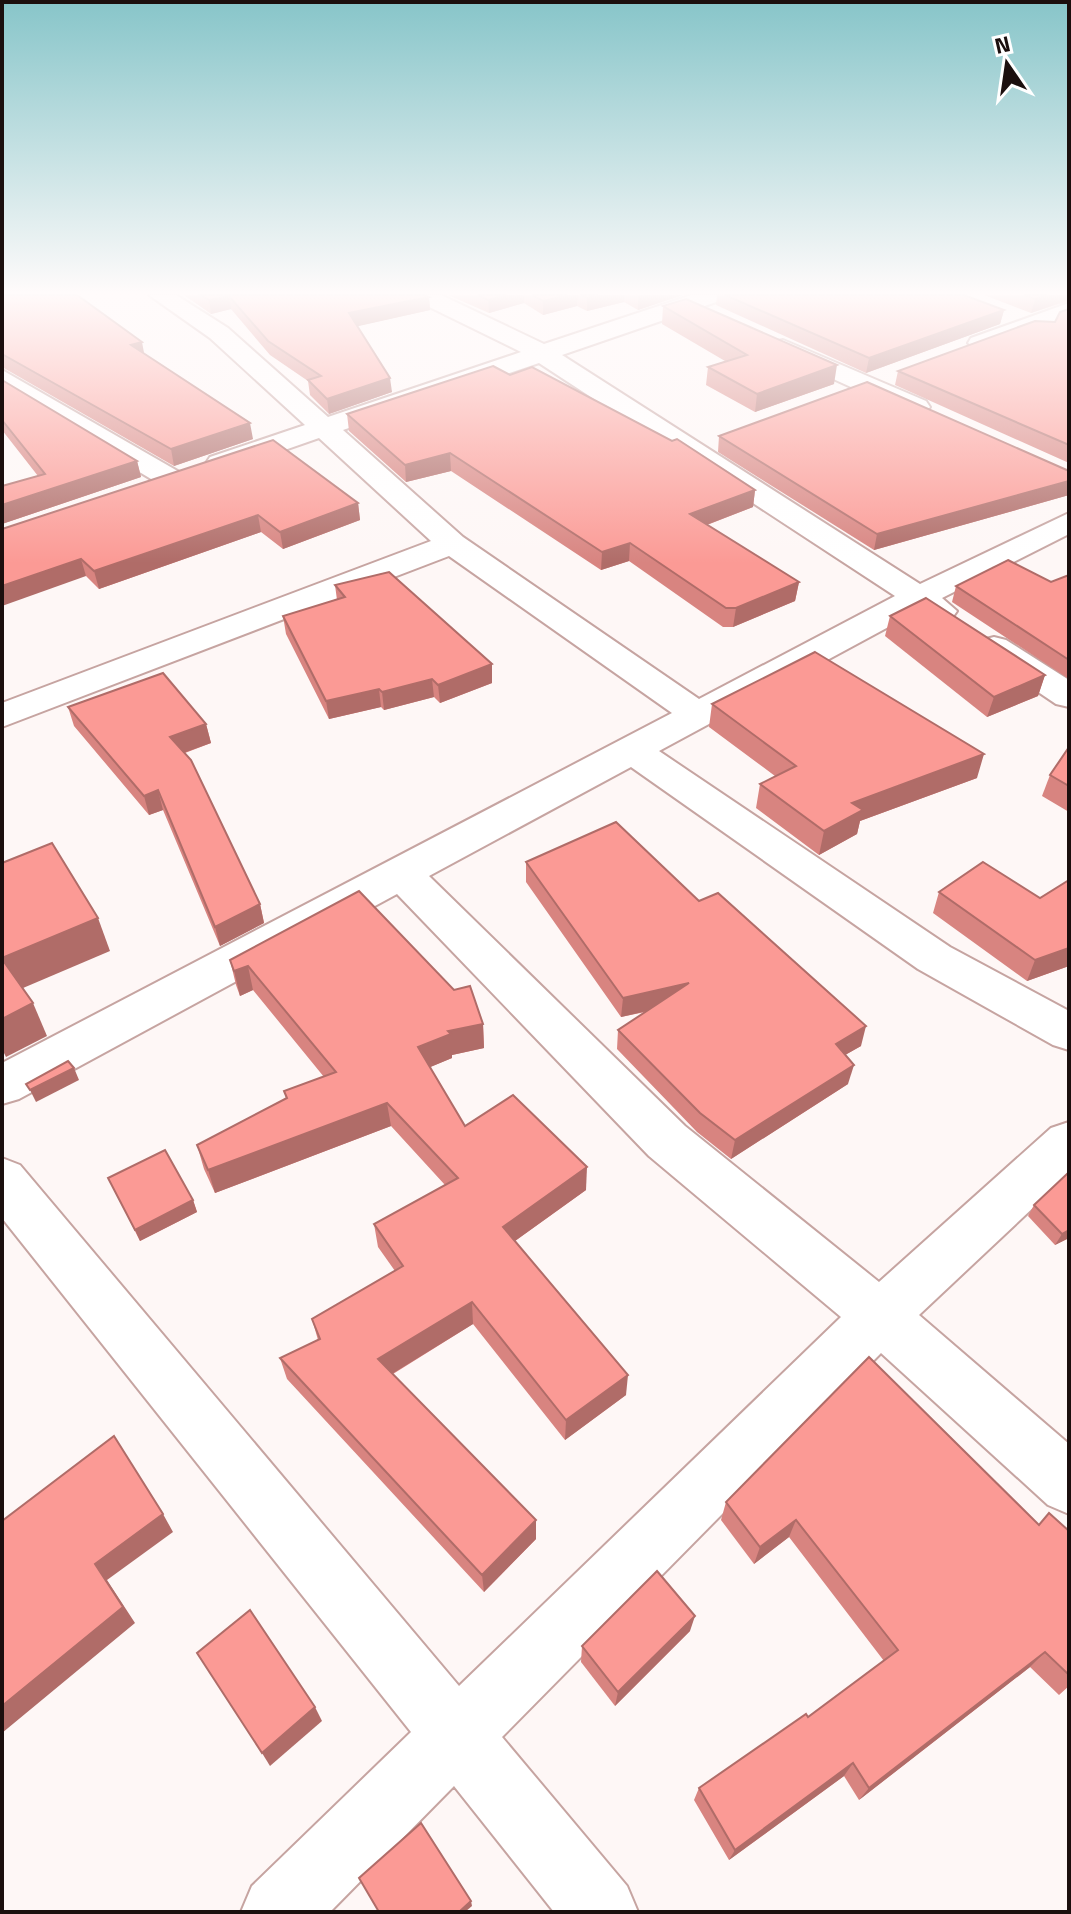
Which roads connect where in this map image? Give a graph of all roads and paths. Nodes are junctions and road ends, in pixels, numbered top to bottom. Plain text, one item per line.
1 (13, 384) edge
2 (277, 384) edge
3 (446, 384) edge
4 (590, 384) edge
5 (869, 385) joint
6 (839, 396) edge
7 (940, 418) edge
8 (325, 426) junction
9 (719, 438) edge
10 (689, 449) junction
11 (171, 479) junction
12 (143, 489) edge
13 (1069, 522) edge
14 (452, 544) junction
15 (919, 597) junction
16 (1069, 696) edge
17 (698, 715) junction
18 (2, 716) edge
19 (632, 750) junction
20 (401, 873) junction
21 (1069, 1032) edge
22 (2, 1085) edge
23 (1069, 1143) edge
24 (2, 1180) edge
25 (880, 1316) junction
26 (1069, 1484) edge
27 (457, 1736) junction
28 (278, 1912) edge
29 (601, 1912) edge

1 - 11 street
2 - 8 street
3 - 8 street
4 - 10 street
5 - 6 street
5 - 7 street
8 - 11 street
8 - 14 street
9 - 10 street
10 - 15 street
11 - 12 street
13 - 15 street
14 - 17 street
14 - 18 street
15 - 16 street
15 - 17 street
17 - 19 street
19 - 20 street
19 - 21 street
20 - 22 street
20 - 25 street
23 - 25 street
24 - 27 street
25 - 26 street
25 - 27 street
27 - 28 street
27 - 29 street

